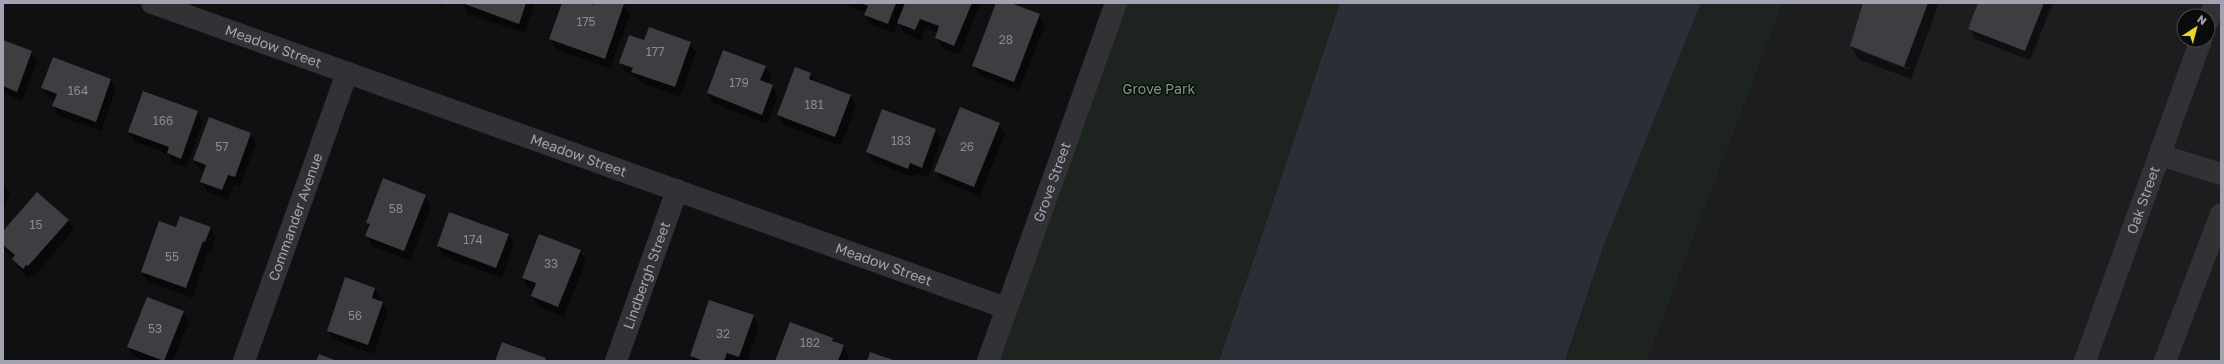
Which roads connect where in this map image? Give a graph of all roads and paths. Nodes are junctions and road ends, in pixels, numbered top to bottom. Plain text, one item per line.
1 (152, 3) edge
2 (1116, 3) edge
3 (2198, 48) edge
4 (347, 72) junction
5 (2160, 155) junction
6 (2221, 174) edge
7 (677, 190) junction
8 (2221, 214) edge
9 (1006, 308) junction
10 (244, 361) edge
11 (616, 361) edge
12 (988, 361) edge
13 (2085, 361) edge
14 (2165, 361) edge

1 - 4 street, Meadow Street
2 - 9 street, Grove Street
3 - 5 street, Oak Street
4 - 7 street, Meadow Street
4 - 10 street, Commander Avenue
5 - 6 street
5 - 13 street, Oak Street
7 - 9 street, Meadow Street
7 - 11 street, Lindbergh Street
8 - 14 street
9 - 12 street, Grove Street

